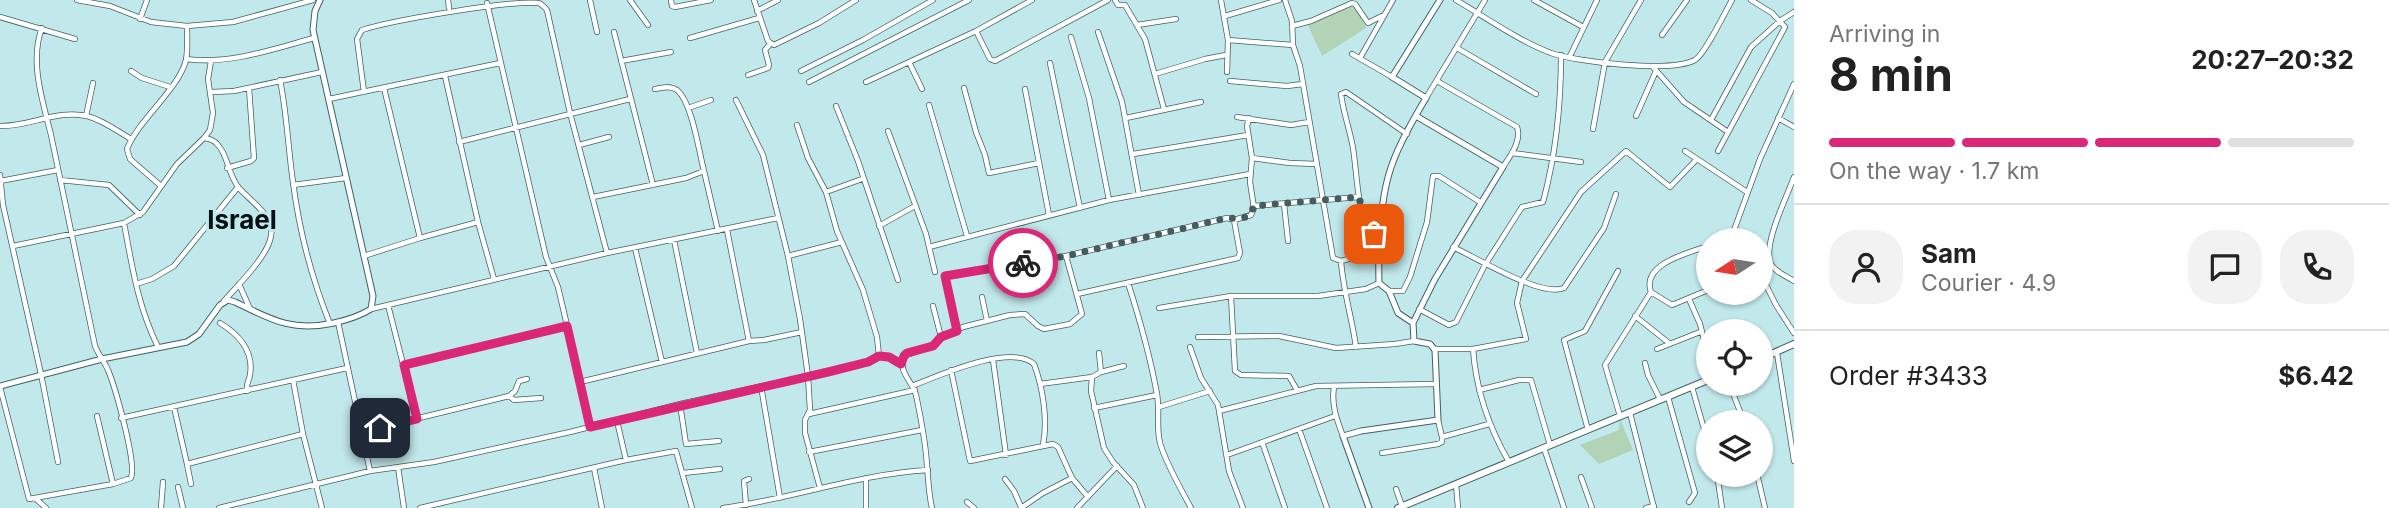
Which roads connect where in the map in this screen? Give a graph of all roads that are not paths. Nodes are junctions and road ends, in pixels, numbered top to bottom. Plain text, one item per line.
1 (76, 0) edge
2 (113, 0) edge
3 (148, 0) edge
4 (313, 0) edge
5 (320, 0) edge
6 (448, 0) edge
7 (590, 0) edge
8 (630, 0) edge
9 (671, 0) edge
10 (711, 0) edge
11 (754, 0) edge
12 (778, 0) edge
13 (856, 0) edge
14 (933, 0) edge
15 (969, 0) edge
16 (1032, 0) edge
17 (1108, 0) edge
18 (1221, 0) edge
19 (1279, 0) edge
20 (1285, 0) edge
21 (1393, 0) edge
22 (1440, 0) edge
23 (1456, 0) edge
24 (1485, 0) edge
25 (1534, 0) edge
26 (1597, 0) edge
27 (1641, 0) edge
28 (1687, 0) edge
29 (1732, 0) edge
30 (1751, 0) edge
31 (1116, 2) edge
32 (487, 3) junction
33 (110, 6) junction
34 (449, 8) junction
35 (757, 11) junction
36 (1794, 12) edge
37 (1478, 13) junction
38 (1225, 16) junction
39 (1382, 16) junction
40 (0, 17) edge
41 (759, 18) junction
42 (140, 19) junction
43 (1176, 19) dead end
44 (1780, 21) junction
45 (648, 25) dead end
46 (1137, 25) junction
47 (187, 26) junction
48 (1292, 26) junction
49 (1583, 27) junction
50 (42, 28) junction
51 (976, 31) junction
52 (597, 32) dead end
53 (614, 32) dead end
54 (1098, 32) dead end
55 (1662, 35) dead end
56 (1071, 37) dead end
57 (314, 38) junction
58 (690, 38) dead end
59 (75, 39) dead end
60 (1228, 40) junction
61 (770, 43) junction
62 (1293, 45) junction
63 (1457, 48) junction
64 (671, 52) dead end
65 (1352, 54) dead end
66 (1226, 55) junction
67 (1560, 55) junction
68 (1570, 56) junction
69 (1360, 58) junction
70 (186, 59) junction
71 (211, 61) junction
72 (621, 61) junction
73 (909, 62) junction
74 (1605, 62) junction
75 (500, 63) junction
76 (1050, 63) dead end
77 (1654, 68) junction
78 (131, 71) dead end
79 (801, 71) dead end
80 (322, 72) junction
81 (1227, 72) dead end
82 (1155, 74) junction
83 (748, 75) dead end
84 (444, 76) junction
85 (1392, 77) junction
86 (280, 80) junction
87 (1230, 81) dead end
88 (1437, 81) junction
89 (809, 82) dead end
90 (866, 82) dead end
91 (93, 83) dead end
92 (1303, 84) junction
93 (1794, 86) edge
94 (170, 87) junction
95 (249, 88) junction
96 (384, 88) junction
97 (964, 88) dead end
98 (655, 89) dead end
99 (922, 89) dead end
100 (1025, 89) dead end
101 (212, 92) junction
102 (364, 92) junction
103 (1536, 94) dead end
104 (1426, 98) junction
105 (328, 99) junction
106 (630, 99) junction
107 (710, 100) dead end
108 (736, 100) dead end
109 (1201, 102) dead end
110 (929, 105) dead end
111 (836, 106) dead end
112 (688, 108) junction
113 (1164, 109) junction
114 (570, 113) junction
115 (86, 116) junction
116 (1416, 116) junction
117 (1636, 116) dead end
118 (1237, 117) dead end
119 (46, 118) junction
120 (1126, 118) junction
121 (1249, 118) junction
122 (1778, 118) junction
123 (1712, 120) junction
124 (1309, 122) junction
125 (797, 125) dead end
126 (0, 126) edge
127 (1794, 127) edge
128 (516, 128) junction
129 (1593, 129) dead end
130 (888, 131) dead end
131 (1728, 132) junction
132 (1406, 134) junction
133 (1248, 135) junction
134 (609, 137) dead end
135 (204, 138) junction
136 (131, 139) junction
137 (459, 142) junction
138 (579, 145) junction
139 (1685, 151) dead end
140 (1718, 151) dead end
141 (1512, 153) junction
142 (1133, 154) junction
143 (1252, 158) junction
144 (1554, 159) junction
145 (1697, 159) junction
146 (1581, 162) dead end
147 (1039, 163) junction
148 (1317, 164) junction
149 (1503, 167) junction
150 (228, 168) junction
151 (58, 170) junction
152 (704, 171) junction
153 (1250, 174) junction
154 (0, 175) edge
155 (1794, 177) edge
156 (346, 178) junction
157 (862, 179) junction
158 (60, 180) junction
159 (0, 181) edge
160 (653, 185) junction
161 (161, 186) junction
162 (293, 186) junction
163 (238, 187) junction
164 (826, 192) junction
165 (1747, 192) junction
166 (1616, 194) dead end
167 (1139, 195) junction
168 (593, 197) junction
169 (1359, 197) junction
170 (1110, 200) junction
171 (1322, 200) junction
172 (1480, 202) junction
173 (1284, 204) junction
174 (915, 206) junction
175 (1253, 206) junction
176 (1080, 208) junction
177 (140, 215) junction
178 (1049, 215) junction
179 (778, 218) junction
180 (1234, 220) junction
181 (478, 222) junction
182 (124, 223) junction
183 (879, 226) junction
184 (1735, 228) edge
185 (727, 230) junction
186 (718, 231) junction
187 (1381, 233) junction
188 (1773, 234) edge
189 (71, 235) junction
190 (967, 236) junction
191 (420, 237) junction
192 (674, 240) junction
193 (1288, 241) dead end
194 (842, 242) junction
195 (13, 246) junction
196 (929, 247) junction
197 (1454, 247) junction
198 (635, 248) junction
199 (1696, 251) edge
200 (607, 253) junction
201 (364, 256) junction
202 (788, 256) junction
203 (1066, 256) junction
204 (1352, 258) dead end
205 (1341, 261) junction
206 (1023, 262) junction
207 (1487, 262) junction
208 (549, 266) junction
209 (1773, 266) edge
210 (1618, 271) dead end
211 (935, 272) dead end
212 (494, 279) junction
213 (898, 279) dead end
214 (1522, 281) junction
215 (1794, 281) edge
216 (1128, 283) junction
217 (1379, 283) junction
218 (136, 284) junction
219 (239, 284) junction
220 (1031, 286) dead end
221 (1345, 291) junction
222 (1389, 291) junction
223 (1651, 292) junction
224 (1077, 294) junction
225 (1231, 296) junction
226 (1696, 296) edge
227 (982, 297) dead end
228 (1689, 299) junction
229 (1773, 299) edge
230 (222, 303) junction
231 (388, 305) junction
232 (933, 306) dead end
233 (1158, 308) dead end
234 (370, 309) junction
235 (1419, 309) junction
236 (251, 310) junction
237 (1635, 316) junction
238 (1698, 319) edge
239 (987, 321) junction
240 (338, 322) junction
241 (220, 323) dead end
242 (1413, 323) junction
243 (330, 324) junction
244 (567, 326) junction
245 (957, 331) junction
246 (802, 332) junction
247 (1696, 333) edge
248 (1794, 333) edge
249 (1233, 335) junction
250 (941, 337) junction
251 (1198, 337) dead end
252 (749, 341) junction
253 (1414, 341) junction
254 (1670, 343) junction
255 (1794, 345) edge
256 (158, 347) junction
257 (1190, 347) dead end
258 (1356, 347) junction
259 (1434, 349) junction
260 (1473, 349) junction
261 (1657, 349) dead end
262 (696, 353) junction
263 (1099, 353) dead end
264 (1777, 353) junction
265 (1773, 354) edge
266 (879, 356) junction
267 (102, 359) junction
268 (993, 360) junction
269 (662, 362) junction
270 (1645, 363) dead end
271 (901, 364) junction
272 (404, 365) junction
273 (1124, 366) dead end
274 (347, 368) junction
275 (951, 370) junction
276 (1101, 372) junction
277 (41, 374) junction
278 (808, 376) junction
279 (1092, 377) junction
280 (527, 379) dead end
281 (293, 380) junction
282 (580, 382) junction
283 (1040, 384) junction
284 (1435, 384) junction
285 (1696, 385) edge
286 (0, 386) edge
287 (761, 386) junction
288 (1335, 387) junction
289 (1692, 387) junction
290 (913, 388) junction
291 (1297, 390) junction
292 (1479, 390) junction
293 (247, 391) junction
294 (1210, 391) junction
295 (1157, 395) junction
296 (509, 396) junction
297 (541, 398) dead end
298 (1664, 398) junction
299 (680, 404) junction
300 (174, 407) junction
301 (1159, 407) junction
302 (1094, 408) junction
303 (1699, 410) edge
304 (1219, 411) junction
305 (1630, 413) junction
306 (808, 414) junction
307 (97, 416) dead end
308 (1335, 416) junction
309 (1621, 417) junction
310 (121, 418) junction
311 (417, 419) junction
312 (1438, 420) junction
313 (617, 421) junction
314 (1489, 424) junction
315 (590, 427) junction
316 (1299, 429) junction
317 (922, 430) junction
318 (1588, 430) junction
319 (362, 432) junction
320 (303, 434) junction
321 (1343, 436) junction
322 (1443, 437) junction
323 (719, 441) dead end
324 (1262, 442) junction
325 (1043, 445) junction
326 (1547, 446) junction
327 (809, 452) junction
328 (1382, 453) dead end
329 (1006, 454) junction
330 (1227, 455) junction
331 (626, 460) junction
332 (1794, 461) edge
333 (58, 462) dead end
334 (1509, 462) junction
335 (187, 464) junction
336 (1117, 466) junction
337 (398, 467) junction
338 (594, 468) junction
339 (720, 470) dead end
340 (928, 470) junction
341 (370, 471) junction
342 (683, 473) junction
343 (1581, 477) dead end
344 (866, 478) junction
345 (1072, 478) junction
346 (749, 479) dead end
347 (1004, 479) dead end
348 (163, 482) dead end
349 (1455, 483) junction
350 (113, 484) junction
351 (191, 484) dead end
352 (317, 484) junction
353 (178, 487) dead end
354 (1719, 487) edge
355 (1760, 487) edge
356 (820, 488) junction
357 (1396, 489) dead end
358 (1088, 497) junction
359 (780, 498) junction
360 (36, 499) junction
361 (967, 502) dead end
362 (1689, 502) dead end
363 (746, 505) junction
364 (1400, 507) edge
365 (1654, 507) edge
366 (46, 508) edge
367 (161, 508) edge
368 (183, 508) edge
369 (219, 508) edge
370 (322, 508) edge
371 (404, 508) edge
372 (420, 508) edge
373 (602, 508) edge
374 (692, 508) edge
375 (723, 508) edge
376 (731, 508) edge
377 (866, 508) edge
378 (932, 508) edge
379 (974, 508) edge
380 (1021, 508) edge
381 (1077, 508) edge
382 (1141, 508) edge
383 (1191, 508) edge
384 (1242, 508) edge
385 (1286, 508) edge
386 (1327, 508) edge
387 (1369, 508) edge
388 (1458, 508) edge
389 (1564, 508) edge
390 (1592, 508) edge
391 (1646, 508) edge
392 (1722, 508) edge
393 (1765, 508) edge

1 - 33 street
2 - 33 street
3 - 42 street
4 - 47 street
5 - 57 street
6 - 34 street
7 - 52 street
8 - 45 street
9 - 10 street
11 - 35 street
12 - 35 street
13 - 61 street
14 - 79 street
15 - 89 street
16 - 51 street
17 - 51 street
18 - 38 street
19 - 38 street
20 - 48 street
21 - 39 street
22 - 85 street
23 - 37 street
24 - 37 street
25 - 49 street
26 - 49 street
27 - 74 street
28 - 55 street
29 - 77 street
30 - 44 street
31 - 46 street
32 - 34 street
32 - 75 street
32 - 114 street
33 - 42 street
34 - 102 street
35 - 41 street
36 - 44 street
37 - 63 street
37 - 67 street
38 - 60 street
39 - 48 street
39 - 69 street
40 - 50 street
41 - 58 street
41 - 61 street
42 - 47 street
43 - 46 street
44 - 123 street
44 - 131 street
46 - 82 street
47 - 70 street
48 - 62 street
49 - 68 street
50 - 59 street
50 - 119 street
51 - 73 street
53 - 72 street
54 - 120 street
56 - 170 street
57 - 71 street
57 - 80 street
60 - 62 street
60 - 66 street
61 - 83 street
62 - 92 street
63 - 88 street
63 - 103 street
64 - 72 street
65 - 69 street
66 - 81 street
66 - 82 street
67 - 68 street
67 - 144 street
68 - 74 street
69 - 85 street
70 - 71 street
70 - 94 street
71 - 101 street
72 - 106 street
73 - 90 street
73 - 99 street
74 - 77 street
74 - 129 street
75 - 84 street
75 - 128 street
76 - 176 street
77 - 117 street
77 - 123 street
78 - 94 street
80 - 86 street
80 - 105 street
82 - 113 street
84 - 96 street
84 - 137 street
85 - 104 street
86 - 95 street
86 - 162 street
87 - 92 street
88 - 104 street
88 - 141 street
91 - 115 street
92 - 124 street
93 - 122 street
94 - 136 street
95 - 101 street
95 - 150 street
96 - 102 street
96 - 191 street
97 - 147 street
98 - 112 street
100 - 147 street
101 - 135 street
102 - 105 street
104 - 116 street
105 - 156 street
106 - 114 street
106 - 160 street
107 - 112 street
108 - 179 street
109 - 113 street
110 - 190 street
111 - 157 street
112 - 152 street
113 - 120 street
114 - 128 street
114 - 138 street
115 - 119 street
115 - 136 street
116 - 132 street
116 - 149 street
118 - 121 street
119 - 126 street
119 - 151 street
120 - 142 street
121 - 124 street
121 - 133 street
122 - 127 street
122 - 165 street
123 - 131 street
124 - 148 street
125 - 164 street
128 - 137 street
128 - 208 street
130 - 174 street
131 - 140 street
132 - 169 street
132 - 187 street
133 - 142 street
133 - 143 street
134 - 138 street
135 - 150 street
135 - 161 street
136 - 161 street
137 - 181 street
138 - 168 street
139 - 145 street
141 - 144 street
141 - 149 street
142 - 167 street
143 - 148 street
143 - 153 street
144 - 146 street
144 - 207 street
145 - 165 street
145 - 214 street
147 - 178 street
148 - 171 street
149 - 172 street
150 - 163 street
151 - 158 street
151 - 159 street
152 - 160 street
152 - 186 street
153 - 167 street
153 - 175 street
154 - 159 street
155 - 188 street
156 - 162 street
156 - 201 street
157 - 164 street
157 - 183 street
158 - 177 street
158 - 189 street
159 - 195 street
160 - 168 street
161 - 177 street
162 - 243 street
163 - 218 street
163 - 219 street
164 - 194 street
165 - 184 street
166 - 214 street
167 - 170 street
168 - 200 street
169 - 171 street
169 - 187 street
170 - 176 street
171 - 173 street
171 - 205 street
172 - 197 street
172 - 222 street
173 - 175 street
173 - 193 street
174 - 183 street
174 - 196 street
175 - 180 street
176 - 178 street
177 - 182 street
178 - 190 street
179 - 185 street
179 - 202 street
180 - 203 street
180 - 216 street
181 - 191 street
181 - 212 street
182 - 189 street
182 - 218 street
183 - 213 street
185 - 186 street
185 - 252 street
186 - 192 street
187 - 217 street
189 - 195 street
189 - 267 street
190 - 196 street
191 - 201 street
192 - 198 street
192 - 262 street
194 - 202 street
194 - 266 street
195 - 277 street
196 - 211 street
197 - 207 street
197 - 235 street
198 - 200 street
198 - 269 street
199 - 223 street
200 - 208 street
201 - 234 street
202 - 246 street
203 - 206 street
203 - 224 street
204 - 205 street
205 - 221 street
206 - 220 street
206 - 245 street
207 - 214 street
207 - 235 street
208 - 212 street
208 - 244 street
209 - 215 street
210 - 318 street
212 - 231 street
214 - 260 street
216 - 224 street
216 - 295 street
217 - 221 street
217 - 222 street
218 - 256 street
219 - 230 street
219 - 236 street
221 - 225 street
221 - 258 street
222 - 242 street
223 - 228 street
223 - 237 street
224 - 239 street
225 - 233 street
225 - 249 street
226 - 228 street
227 - 239 street
228 - 238 street
229 - 248 street
230 - 236 street
230 - 256 street
231 - 234 street
231 - 272 street
232 - 250 street
234 - 240 street
235 - 242 street
236 - 243 street
237 - 254 street
237 - 309 street
239 - 245 street
240 - 243 street
240 - 274 street
241 - 293 street
242 - 253 street
244 - 272 street
244 - 282 street
245 - 250 street
246 - 252 street
246 - 278 street
247 - 254 street
249 - 251 street
249 - 258 street
249 - 291 street
250 - 271 street
252 - 262 street
253 - 258 street
253 - 259 street
254 - 261 street
255 - 264 main road
256 - 267 street
257 - 294 street
259 - 260 street
259 - 284 street
260 - 292 street
262 - 269 street
263 - 276 street
264 - 265 main road
264 - 332 street
266 - 271 street
266 - 278 street
267 - 277 street
267 - 310 street
268 - 275 street
268 - 283 street
268 - 329 street
269 - 282 street
270 - 298 street
271 - 290 street
272 - 311 street
273 - 276 street
274 - 281 street
274 - 319 street
275 - 290 street
275 - 329 street
276 - 279 street
277 - 286 street
277 - 333 street
278 - 287 street
278 - 306 street
279 - 283 street
279 - 302 street
280 - 296 street
281 - 293 street
281 - 320 street
282 - 315 street
283 - 325 street
284 - 288 street
284 - 312 street
285 - 289 main road
286 - 360 street
287 - 299 street
287 - 359 street
288 - 291 street
288 - 308 street
289 - 298 main road
289 - 303 street
290 - 306 street
290 - 317 street
291 - 304 street
292 - 314 street
292 - 326 street
293 - 300 street
294 - 301 street
294 - 304 street
295 - 301 street
295 - 302 street
296 - 297 street
296 - 311 street
298 - 305 main road
298 - 362 street
299 - 313 street
299 - 323 street
300 - 310 street
300 - 335 street
301 - 383 street
302 - 336 street
304 - 330 street
305 - 309 main road
305 - 365 street
306 - 327 street
307 - 350 street
308 - 316 street
308 - 321 street
309 - 318 main road
310 - 350 street
311 - 319 street
312 - 321 street
312 - 322 street
313 - 315 street
313 - 331 street
314 - 322 street
314 - 334 street
315 - 337 street
316 - 324 street
316 - 386 street
317 - 327 street
317 - 340 street
318 - 326 main road
319 - 341 street
320 - 335 street
320 - 352 street
321 - 387 street
322 - 328 street
324 - 330 street
324 - 385 street
325 - 329 street
325 - 345 street
326 - 334 main road
326 - 389 street
327 - 356 street
330 - 384 street
331 - 338 street
331 - 342 street
334 - 349 main road
335 - 351 street
336 - 358 street
336 - 382 street
337 - 341 street
337 - 371 street
338 - 372 street
338 - 373 street
339 - 342 street
340 - 344 street
340 - 378 street
341 - 352 street
342 - 374 street
343 - 390 street
344 - 356 street
344 - 377 street
345 - 358 street
345 - 380 street
346 - 363 street
347 - 380 street
348 - 367 street
349 - 364 main road
349 - 388 street
350 - 360 street
352 - 369 street
352 - 370 street
353 - 368 street
354 - 392 street
355 - 393 street
356 - 359 street
357 - 364 street
358 - 381 street
359 - 363 street
360 - 366 street
361 - 379 street
363 - 376 street
365 - 391 street
375 - 376 street

